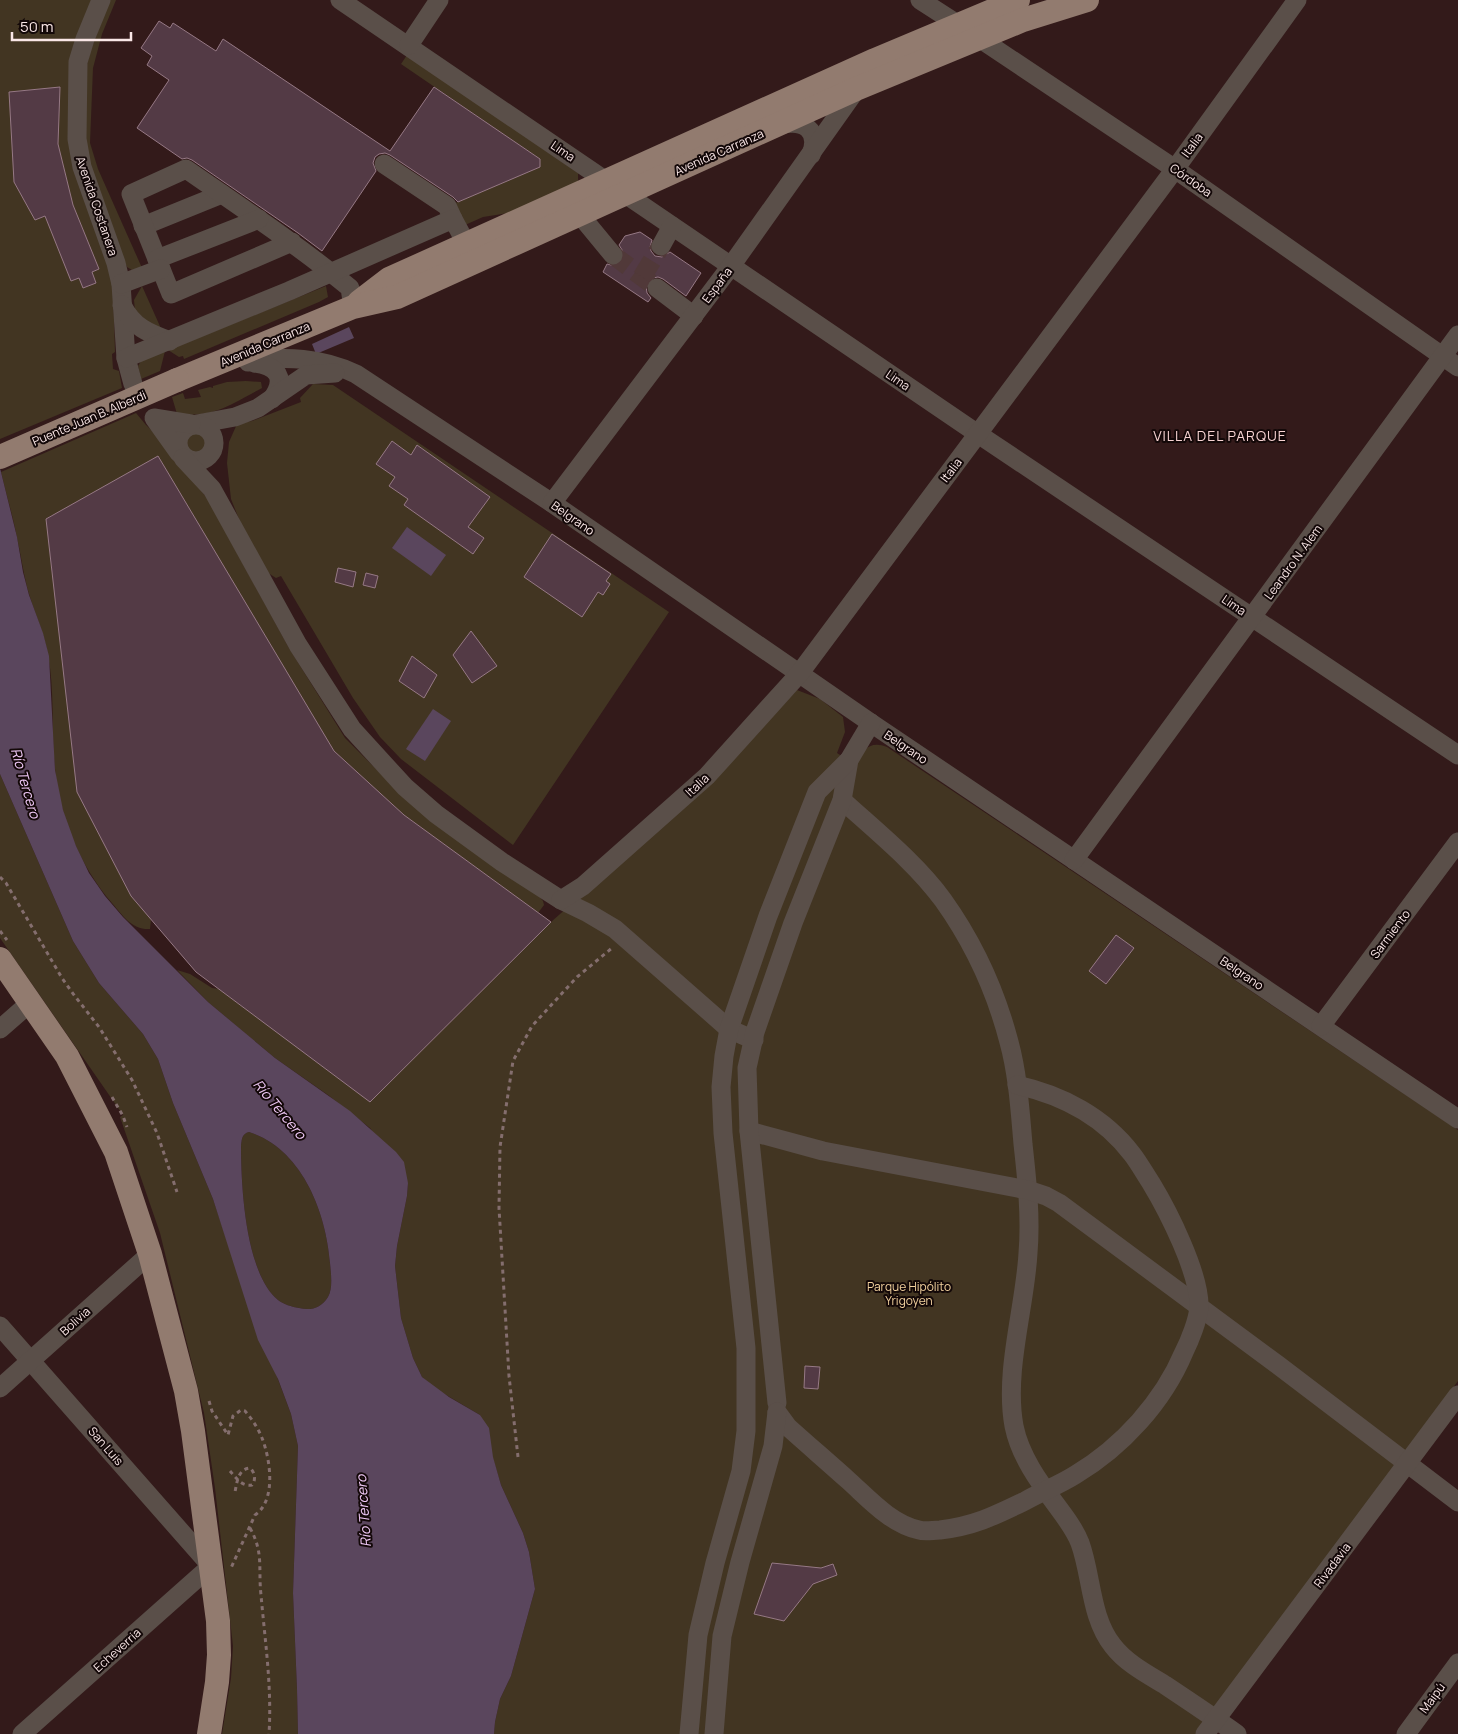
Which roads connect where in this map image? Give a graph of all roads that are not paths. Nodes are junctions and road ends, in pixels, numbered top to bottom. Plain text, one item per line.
1 (101, 0) edge
2 (340, 0) edge
3 (439, 0) edge
4 (920, 0) edge
5 (1018, 0) edge
6 (1087, 0) edge
7 (1297, 0) edge
8 (958, 24) junction
9 (979, 38) junction
10 (409, 45) junction
11 (875, 60) junction
12 (856, 89) junction
13 (774, 127) junction
14 (811, 155) junction
15 (384, 164) dead end
16 (1175, 169) junction
17 (606, 181) junction
18 (222, 194) junction
19 (626, 194) junction
20 (580, 214) junction
21 (259, 219) junction
22 (453, 219) junction
23 (143, 226) junction
24 (672, 226) junction
25 (292, 242) junction
26 (466, 245) junction
27 (661, 246) tunnel mouth
28 (613, 255) tunnel mouth
29 (159, 264) junction
30 (731, 266) junction
31 (331, 273) junction
32 (121, 284) junction
33 (657, 288) tunnel mouth
34 (122, 305) junction
35 (353, 307) junction
36 (694, 316) junction
37 (1458, 335) edge
38 (170, 341) junction
39 (1442, 356) junction
40 (126, 358) junction
41 (248, 362) junction
42 (220, 363) junction
43 (1458, 367) edge
44 (356, 374) junction
45 (177, 380) joint
46 (133, 384) dead end
47 (272, 399) junction
48 (235, 417) junction
49 (194, 424) junction
50 (978, 434) junction
51 (214, 449) junction
52 (181, 456) junction
53 (0, 457) edge
54 (212, 489) junction
55 (552, 503) junction
56 (1253, 618) junction
57 (799, 674) junction
58 (871, 723) junction
59 (1458, 756) edge
60 (848, 760) junction
61 (842, 800) junction
62 (1458, 842) edge
63 (1074, 860) junction
64 (561, 900) junction
65 (0, 959) edge
66 (30, 1002) junction
67 (1321, 1026) junction
68 (0, 1029) edge
69 (729, 1030) junction
70 (754, 1040) junction
71 (1017, 1085) junction
72 (1458, 1118) edge
73 (749, 1130) junction
74 (1028, 1190) junction
75 (150, 1254) junction
76 (1199, 1307) junction
77 (0, 1326) edge
78 (31, 1360) junction
79 (0, 1388) edge
80 (1458, 1395) edge
81 (747, 1406) junction
82 (777, 1407) junction
83 (1407, 1464) junction
84 (1045, 1490) junction
85 (1458, 1502) edge
86 (211, 1566) junction
87 (1458, 1663) edge
88 (1211, 1727) edge
89 (22, 1734) edge
90 (209, 1734) edge
91 (689, 1734) edge
92 (714, 1734) edge
93 (1237, 1734) edge
94 (1406, 1734) edge

1 - 32 street, Avenida Costanera
2 - 10 street, Lima
3 - 10 street
4 - 8 street, Córdoba
5 - 8 main road, Avenida Carranza
6 - 9 main road, Avenida Carranza
7 - 16 street, Italia
8 - 9 street, Córdoba
8 - 11 main road, Avenida Carranza
9 - 12 main road, Avenida Carranza
9 - 16 street, Córdoba
10 - 17 street, Lima
11 - 12 street, España
11 - 17 main road, Avenida Carranza
12 - 13 main road, Avenida Carranza
12 - 14 street, España
13 - 14 street
13 - 19 main road, Avenida Carranza
14 - 30 street, España
15 - 22 street
16 - 39 street, Córdoba
16 - 50 street, Italia
17 - 19 street, Lima
17 - 26 main road, Avenida Carranza
18 - 21 street
18 - 23 street
18 - 23 street
19 - 20 main road, Avenida Carranza
19 - 24 street, Lima
20 - 28 street
20 - 35 main road, Avenida Carranza
21 - 25 street
21 - 29 street
22 - 26 street
22 - 31 street
23 - 29 street
24 - 27 street
24 - 30 street, Lima
25 - 29 street
25 - 31 street
26 - 35 main road, Avenida Carranza
29 - 32 street
30 - 36 street, España
30 - 50 street, Lima
31 - 35 street
31 - 38 street
32 - 34 street, Avenida Costanera
33 - 36 street
34 - 38 street
34 - 40 street, Avenida Costanera
35 - 42 main road, Avenida Carranza
36 - 55 street, España
37 - 39 street, Leandro N. Alem
38 - 40 street
39 - 43 street, Córdoba
39 - 56 street, Leandro N. Alem
40 - 46 street, Avenida Costanera
41 - 42 street
41 - 44 street, Belgrano
41 - 47 street
42 - 45 main road, Avenida Carranza
44 - 47 street
44 - 55 street, Belgrano
45 - 53 main road, Puente Juan B. Alberdi, bridge
47 - 48 street
48 - 49 street
48 - 51 street
49 - 51 street
49 - 52 street
49 - 52 street
50 - 56 street, Lima
50 - 57 street, Italia
51 - 52 street
51 - 54 street
52 - 54 street
54 - 64 street
55 - 57 street, Belgrano
56 - 59 street, Lima
56 - 63 street, Leandro N. Alem
57 - 58 street, Belgrano
57 - 64 street, Italia
58 - 60 street
58 - 63 street, Belgrano
60 - 61 street
60 - 69 street
61 - 70 street
61 - 71 street
62 - 67 street, Sarmiento
63 - 67 street, Belgrano
64 - 69 street
65 - 66 main road
66 - 68 street
66 - 75 main road
67 - 72 street, Belgrano
69 - 70 street
69 - 81 street
70 - 73 street
71 - 74 street
71 - 76 street
73 - 74 street
73 - 82 street
74 - 76 street
74 - 84 street
75 - 78 street, Bolivia
75 - 86 main road
76 - 83 street
76 - 84 street
77 - 78 street, San Luis
78 - 79 street, Bolivia
78 - 86 street, San Luis
80 - 83 street, Rivadavia
81 - 82 street
81 - 91 street
82 - 84 street
82 - 92 street
83 - 85 street
83 - 88 street, Rivadavia
84 - 88 street
86 - 89 street, Echeverria
86 - 90 main road
87 - 94 street, Maipú
88 - 93 street

